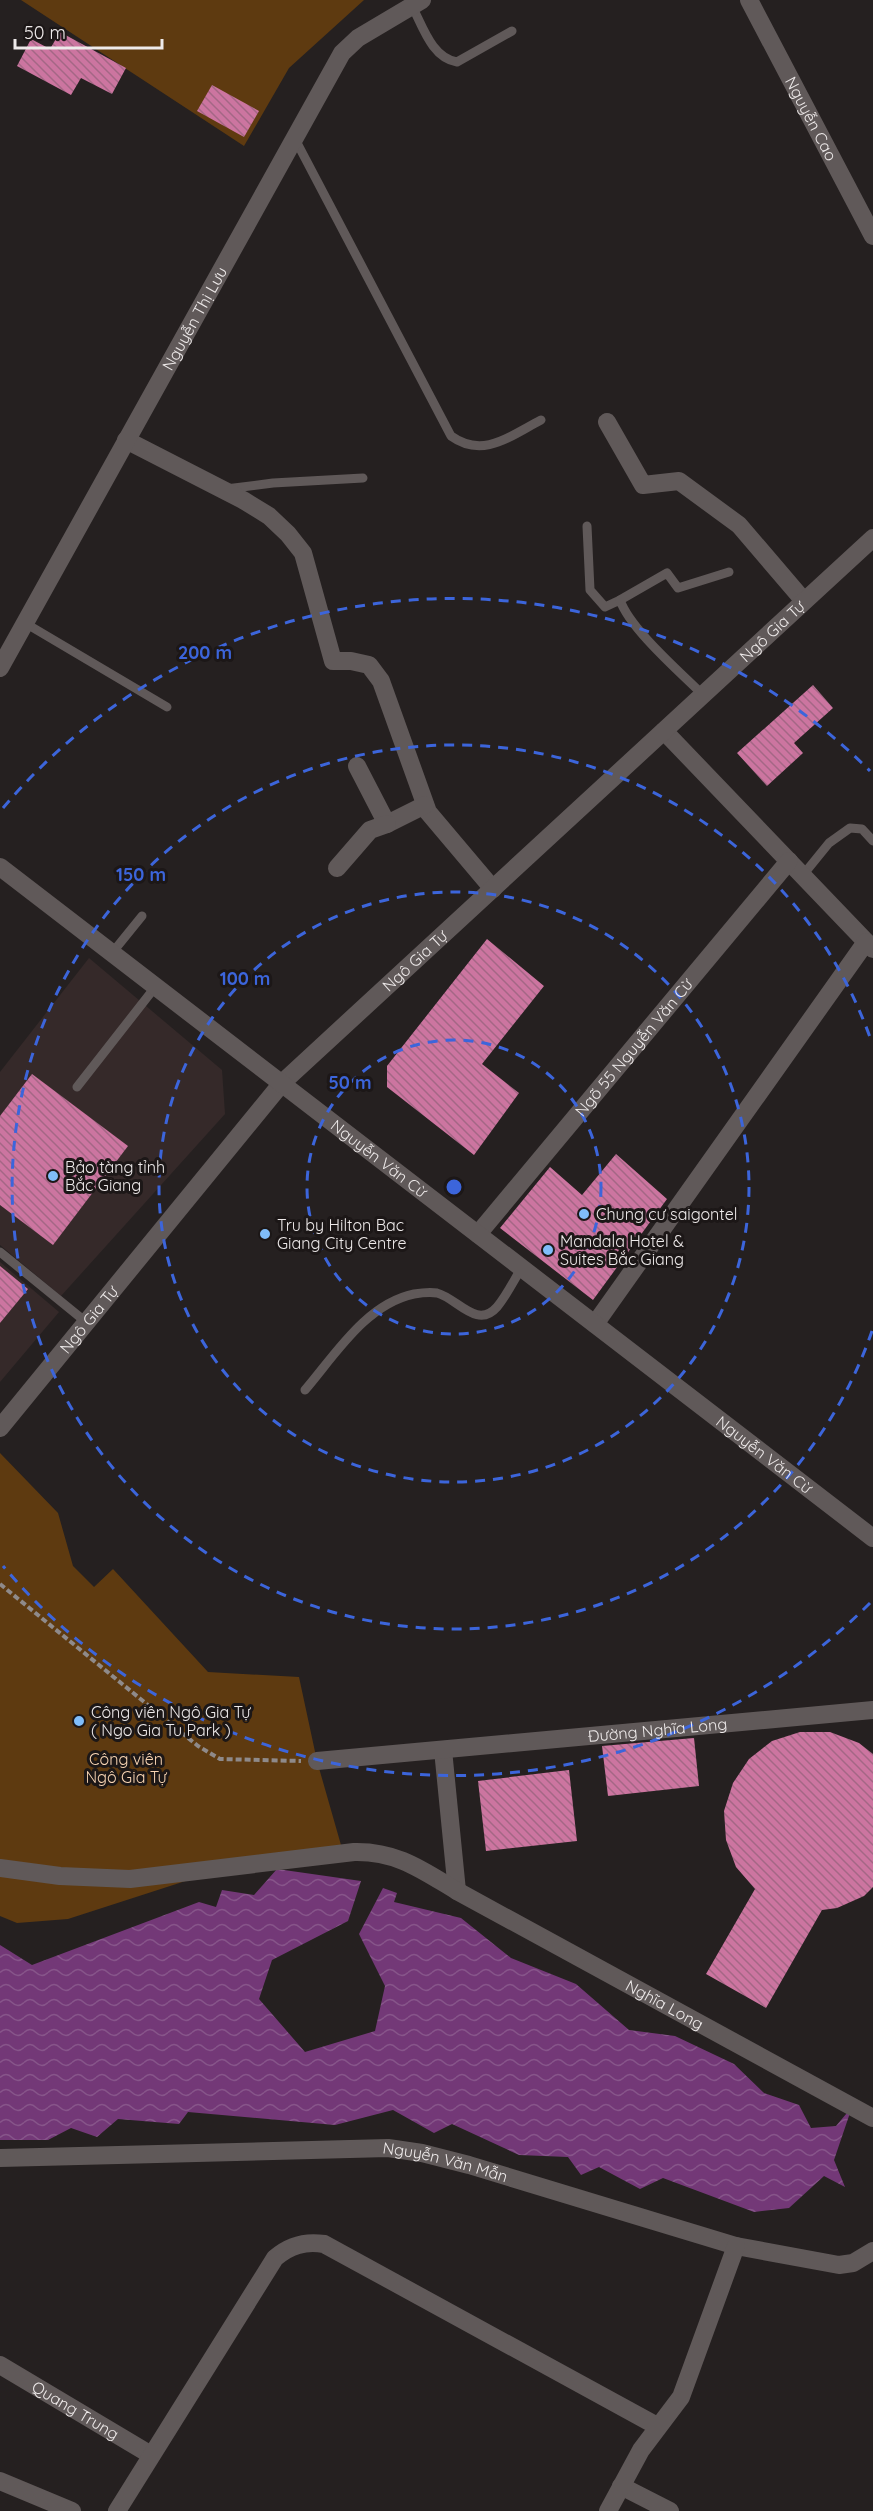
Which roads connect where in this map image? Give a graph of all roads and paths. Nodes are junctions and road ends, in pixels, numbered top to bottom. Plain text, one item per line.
1 (749, 0) edge
2 (417, 3) edge
3 (512, 31) dead end
4 (294, 137) junction
5 (873, 236) edge
6 (541, 420) dead end
7 (607, 422) dead end
8 (126, 440) junction
9 (363, 478) dead end
10 (224, 489) junction
11 (586, 526) dead end
12 (873, 538) edge
13 (729, 572) dead end
14 (620, 600) junction
15 (804, 601) junction
16 (25, 623) junction
17 (0, 668) edge
18 (703, 695) junction
19 (167, 707) dead end
20 (664, 731) junction
21 (357, 765) dead end
22 (425, 805) junction
23 (387, 824) junction
24 (873, 841) edge
25 (789, 861) junction
26 (0, 867) edge
27 (337, 868) dead end
28 (803, 875) junction
29 (493, 889) junction
30 (142, 915) dead end
31 (869, 946) edge
32 (112, 953) junction
33 (156, 986) junction
34 (282, 1083) junction
35 (77, 1087) dead end
36 (478, 1234) junction
37 (0, 1252) edge
38 (522, 1268) junction
39 (86, 1322) junction
40 (595, 1324) junction
41 (305, 1390) dead end
42 (0, 1428) edge
43 (873, 1538) edge
44 (0, 1584) edge
45 (873, 1710) edge
46 (443, 1750) junction
47 (316, 1761) joint
48 (0, 1868) edge
49 (457, 1891) junction
50 (873, 2118) edge
51 (0, 2158) edge
52 (736, 2246) junction
53 (873, 2251) edge
54 (0, 2365) edge
55 (657, 2426) junction
56 (151, 2455) junction
57 (0, 2481) edge
58 (621, 2486) junction
59 (72, 2511) edge
60 (117, 2511) edge
61 (608, 2511) edge
62 (670, 2511) edge

1 - 5 street, Nguyễn Cao
2 - 3 lane
2 - 4 street, Nguyễn Thị Lưu
4 - 6 lane
4 - 8 street, Nguyễn Thị Lưu
7 - 15 street
8 - 10 street
8 - 16 street, Nguyễn Thị Lưu
9 - 10 lane
10 - 22 street
11 - 14 lane
12 - 15 street, Ngô Gia Tự
13 - 14 lane
14 - 18 lane
15 - 18 street, Ngô Gia Tự
16 - 17 street, Nguyễn Thị Lưu
16 - 19 lane
18 - 20 street, Ngô Gia Tự
20 - 25 street
20 - 29 street, Ngô Gia Tự
21 - 23 street
22 - 23 street
22 - 29 street
23 - 27 street
24 - 28 lane
25 - 28 street
25 - 36 street, Ngõ 55 Nguyễn Văn Cừ
26 - 32 street, Nguyễn Văn Cừ
28 - 31 street
29 - 34 street, Ngô Gia Tự
30 - 32 lane
31 - 40 street
32 - 33 street, Nguyễn Văn Cừ
33 - 34 street, Nguyễn Văn Cừ
33 - 35 lane
34 - 36 street, Nguyễn Văn Cừ
34 - 39 street, Ngô Gia Tự
36 - 38 street, Nguyễn Văn Cừ
37 - 39 lane
38 - 40 street, Nguyễn Văn Cừ
38 - 41 lane
39 - 42 street, Ngô Gia Tự
40 - 43 street, Nguyễn Văn Cừ
44 - 47 path
45 - 46 street, Đường Nghĩa Long
46 - 47 street, Đường Nghĩa Long
46 - 49 street
48 - 49 street
49 - 50 street, Nghĩa Long
51 - 52 street, Nguyễn Văn Mẫn
52 - 53 street, Nguyễn Văn Mẫn
52 - 55 street
54 - 56 street, Quang Trung
55 - 56 street
55 - 58 street
56 - 60 street
57 - 59 street
58 - 61 street
58 - 62 street

